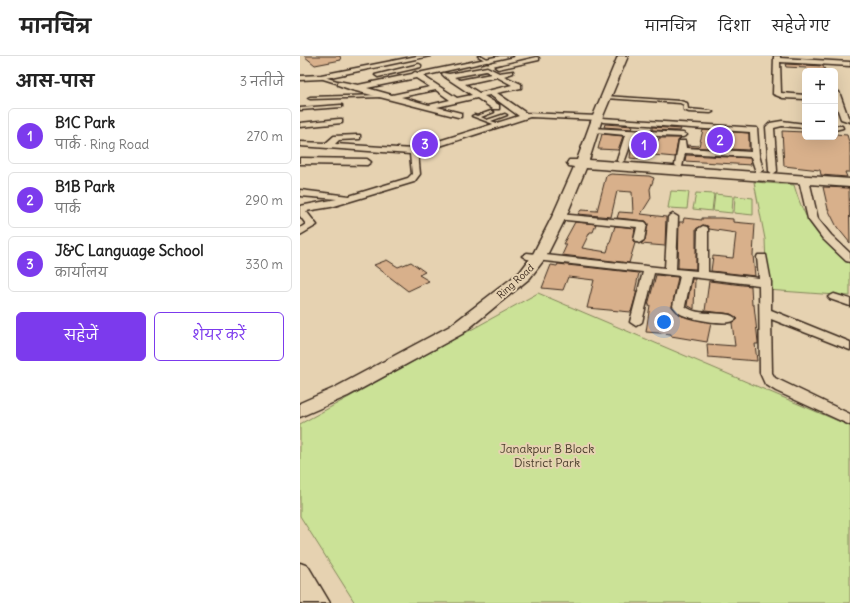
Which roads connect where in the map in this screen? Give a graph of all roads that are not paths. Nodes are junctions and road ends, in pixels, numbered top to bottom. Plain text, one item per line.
1 (427, 56) edge
2 (480, 56) edge
3 (507, 56) edge
4 (617, 56) edge
5 (622, 56) edge
6 (416, 57) edge
7 (777, 58) edge
8 (537, 59) dead end
9 (489, 61) junction
10 (828, 63) junction
11 (428, 64) junction
12 (850, 64) edge
13 (407, 68) junction
14 (829, 68) edge
15 (487, 69) junction
16 (440, 71) junction
17 (465, 72) junction
18 (511, 72) dead end
19 (498, 74) junction
20 (417, 76) junction
21 (321, 77) junction
22 (448, 77) junction
23 (300, 78) edge
24 (477, 79) junction
25 (427, 81) junction
26 (336, 82) dead end
27 (458, 83) junction
28 (355, 88) junction
29 (437, 88) junction
30 (469, 89) junction
31 (372, 92) junction
32 (496, 92) junction
33 (447, 94) junction
34 (388, 96) junction
35 (479, 96) junction
36 (606, 97) junction
37 (310, 98) dead end
38 (802, 98) edge
39 (457, 101) junction
40 (411, 102) junction
41 (838, 102) edge
42 (341, 106) dead end
43 (428, 107) junction
44 (300, 109) edge
45 (494, 109) joint
46 (711, 112) dead end
47 (458, 115) dead end
48 (505, 115) dead end
49 (525, 116) junction
50 (850, 120) edge
51 (339, 121) dead end
52 (487, 121) junction
53 (596, 121) junction
54 (496, 124) junction
55 (300, 125) edge
56 (684, 126) junction
57 (802, 126) edge
58 (632, 133) junction
59 (683, 135) junction
60 (357, 137) dead end
61 (300, 144) edge
62 (329, 145) junction
63 (681, 150) junction
64 (414, 152) junction
65 (755, 155) junction
66 (579, 160) junction
67 (621, 160) junction
68 (300, 161) edge
69 (367, 162) dead end
70 (679, 165) junction
71 (759, 170) junction
72 (772, 171) junction
73 (803, 177) junction
74 (850, 177) edge
75 (850, 183) edge
76 (300, 193) edge
77 (351, 197) junction
78 (300, 210) edge
79 (559, 217) junction
80 (673, 217) dead end
81 (703, 230) dead end
82 (300, 232) edge
83 (639, 240) dead end
84 (533, 257) junction
85 (762, 258) dead end
86 (850, 259) edge
87 (649, 270) junction
88 (670, 273) junction
89 (686, 274) junction
90 (702, 276) junction
91 (765, 282) junction
92 (834, 297) dead end
93 (850, 303) edge
94 (765, 312) junction
95 (730, 319) dead end
96 (636, 322) dead end
97 (850, 346) edge
98 (412, 351) junction
99 (300, 400) edge
100 (300, 411) edge
101 (848, 416) edge

1 - 6 street
2 - 9 lane
3 - 9 street
4 - 53 street, Ring Road
5 - 36 street, Ring Road
6 - 11 street
6 - 21 street
7 - 10 street
7 - 38 street
8 - 15 street
9 - 16 street
10 - 12 street
10 - 14 street
11 - 13 street
11 - 16 street
13 - 20 street
13 - 28 street
15 - 17 street
15 - 19 street
16 - 20 street
16 - 22 street
17 - 22 street
17 - 24 street
18 - 19 street
19 - 24 street
19 - 32 street
20 - 25 street
20 - 28 street
21 - 23 street
21 - 26 lane
22 - 25 street
22 - 27 street
24 - 27 street
24 - 32 street
25 - 29 street
25 - 31 street
27 - 30 street
28 - 31 street
29 - 33 street
29 - 34 street
30 - 33 street
30 - 35 street
31 - 34 street
32 - 35 street
32 - 49 street
33 - 39 street
33 - 40 street
34 - 37 lane
34 - 40 street
35 - 39 street
35 - 45 street
36 - 46 lane
36 - 53 street, Ring Road
39 - 43 street
40 - 43 street
41 - 50 street
42 - 44 lane
43 - 47 street
45 - 52 lane
48 - 52 lane
49 - 53 street
49 - 54 street
51 - 55 street
52 - 54 lane
53 - 56 street
53 - 58 street
53 - 66 street, Ring Road
54 - 64 street
56 - 59 street
56 - 65 street
57 - 72 street
58 - 59 street
58 - 67 street
59 - 63 street
60 - 62 street
61 - 62 street
62 - 64 street
63 - 65 street
63 - 70 street
64 - 77 street
65 - 71 street
66 - 67 street
66 - 73 street
66 - 79 street, Ring Road
66 - 84 street, Ring Road
67 - 70 street
68 - 69 street
70 - 71 street
71 - 72 street
72 - 73 street
73 - 74 street
73 - 75 street
73 - 86 street
76 - 77 street
77 - 78 street
78 - 82 street
79 - 83 street
79 - 84 street, Ring Road
80 - 88 street
81 - 90 street
84 - 87 street
84 - 98 street, Ring Road
85 - 91 street
87 - 88 street
87 - 96 street
88 - 89 street
89 - 90 street
89 - 95 street
90 - 91 street
91 - 94 street
92 - 93 street
94 - 97 street
94 - 101 street
98 - 99 street, Ring Road
98 - 100 street, Ring Road

